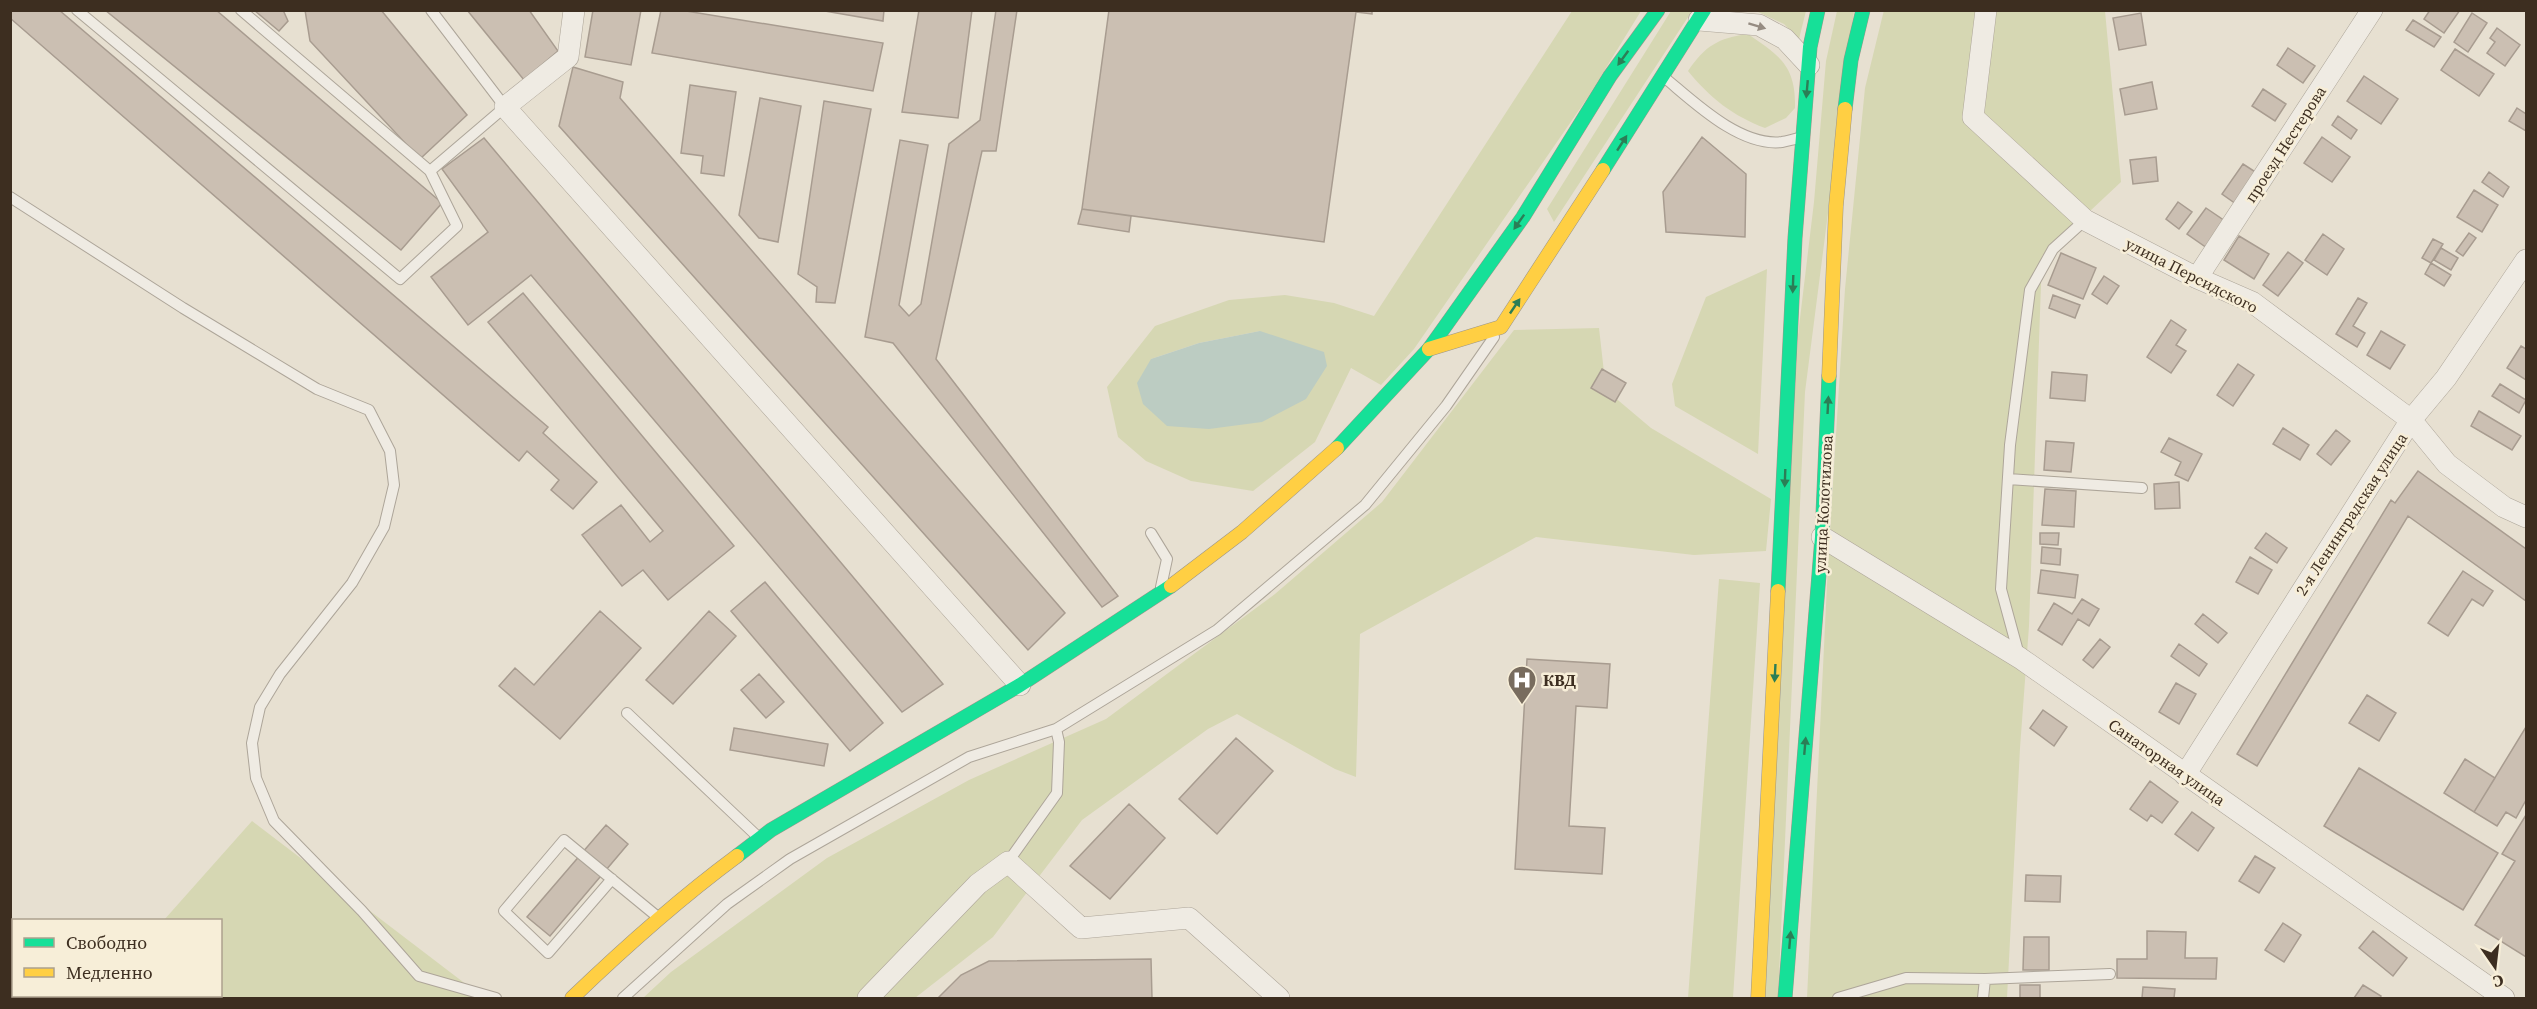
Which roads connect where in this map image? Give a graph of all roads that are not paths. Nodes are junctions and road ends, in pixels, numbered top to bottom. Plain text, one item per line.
1 (77, 10) edge
2 (241, 10) edge
3 (431, 10) edge
4 (574, 10) edge
5 (1658, 10) edge
6 (1818, 10) edge
7 (1863, 10) edge
8 (1986, 10) edge
9 (2372, 10) edge
10 (1702, 15) edge
11 (1809, 65) junction
12 (1664, 77) junction
13 (505, 108) junction
14 (1803, 137) junction
15 (430, 171) junction
16 (10, 197) edge
17 (2085, 220) junction
18 (2526, 260) edge
19 (2197, 278) junction
20 (1501, 327) junction
21 (1429, 349) junction
22 (2411, 420) junction
23 (2008, 478) junction
24 (2142, 488) dead end
25 (2526, 517) edge
26 (1151, 533) dead end
27 (1822, 537) junction
28 (1160, 596) junction
29 (2020, 658) junction
30 (1020, 685) junction
31 (627, 713) dead end
32 (1056, 729) junction
33 (2185, 775) junction
34 (760, 838) junction
35 (1008, 862) junction
36 (612, 879) junction
37 (660, 918) junction
38 (2110, 974) dead end
39 (1985, 979) junction
40 (496, 999) edge
41 (572, 999) edge
42 (623, 999) edge
43 (868, 999) edge
44 (1279, 999) edge
45 (1758, 999) edge
46 (1785, 999) edge
47 (1838, 999) edge
48 (1983, 999) edge
49 (2504, 999) edge

1 - 15 lane
2 - 15 lane
3 - 13 lane
4 - 13 street
5 -> 21 main road
6 - 11 main road
27 -> 7 main road, улица Колотилова
8 - 17 street, улица Персидского
9 - 19 street, проезд Нестерова
10 -> 11 street
10 - 12 main road
11 -> 14 main road
12 - 14 lane
20 -> 12 main road
13 - 15 lane
13 - 30 street
14 -> 45 main road
16 - 40 lane
17 - 19 street, улица Персидского
17 - 23 lane
18 - 22 street, 2-я Ленинградская улица
19 - 22 street, улица Персидского
20 - 21 main road
20 - 32 lane
21 - 28 main road
22 - 25 street, улица Персидского
22 - 33 street, 2-я Ленинградская улица
23 - 24 lane
23 - 29 lane
26 - 28 lane
27 - 29 street, Санаторная улица
46 -> 27 main road, улица Колотилова
28 - 30 main road
29 - 33 street, Санаторная улица
30 - 34 main road
31 - 34 lane
32 - 35 lane
32 - 42 lane
33 - 49 street, Санаторная улица
34 - 37 main road
35 - 43 street
35 - 44 street
36 - 36 lane
36 - 37 lane
37 - 41 main road
38 - 39 lane
39 - 47 lane
39 - 48 lane

